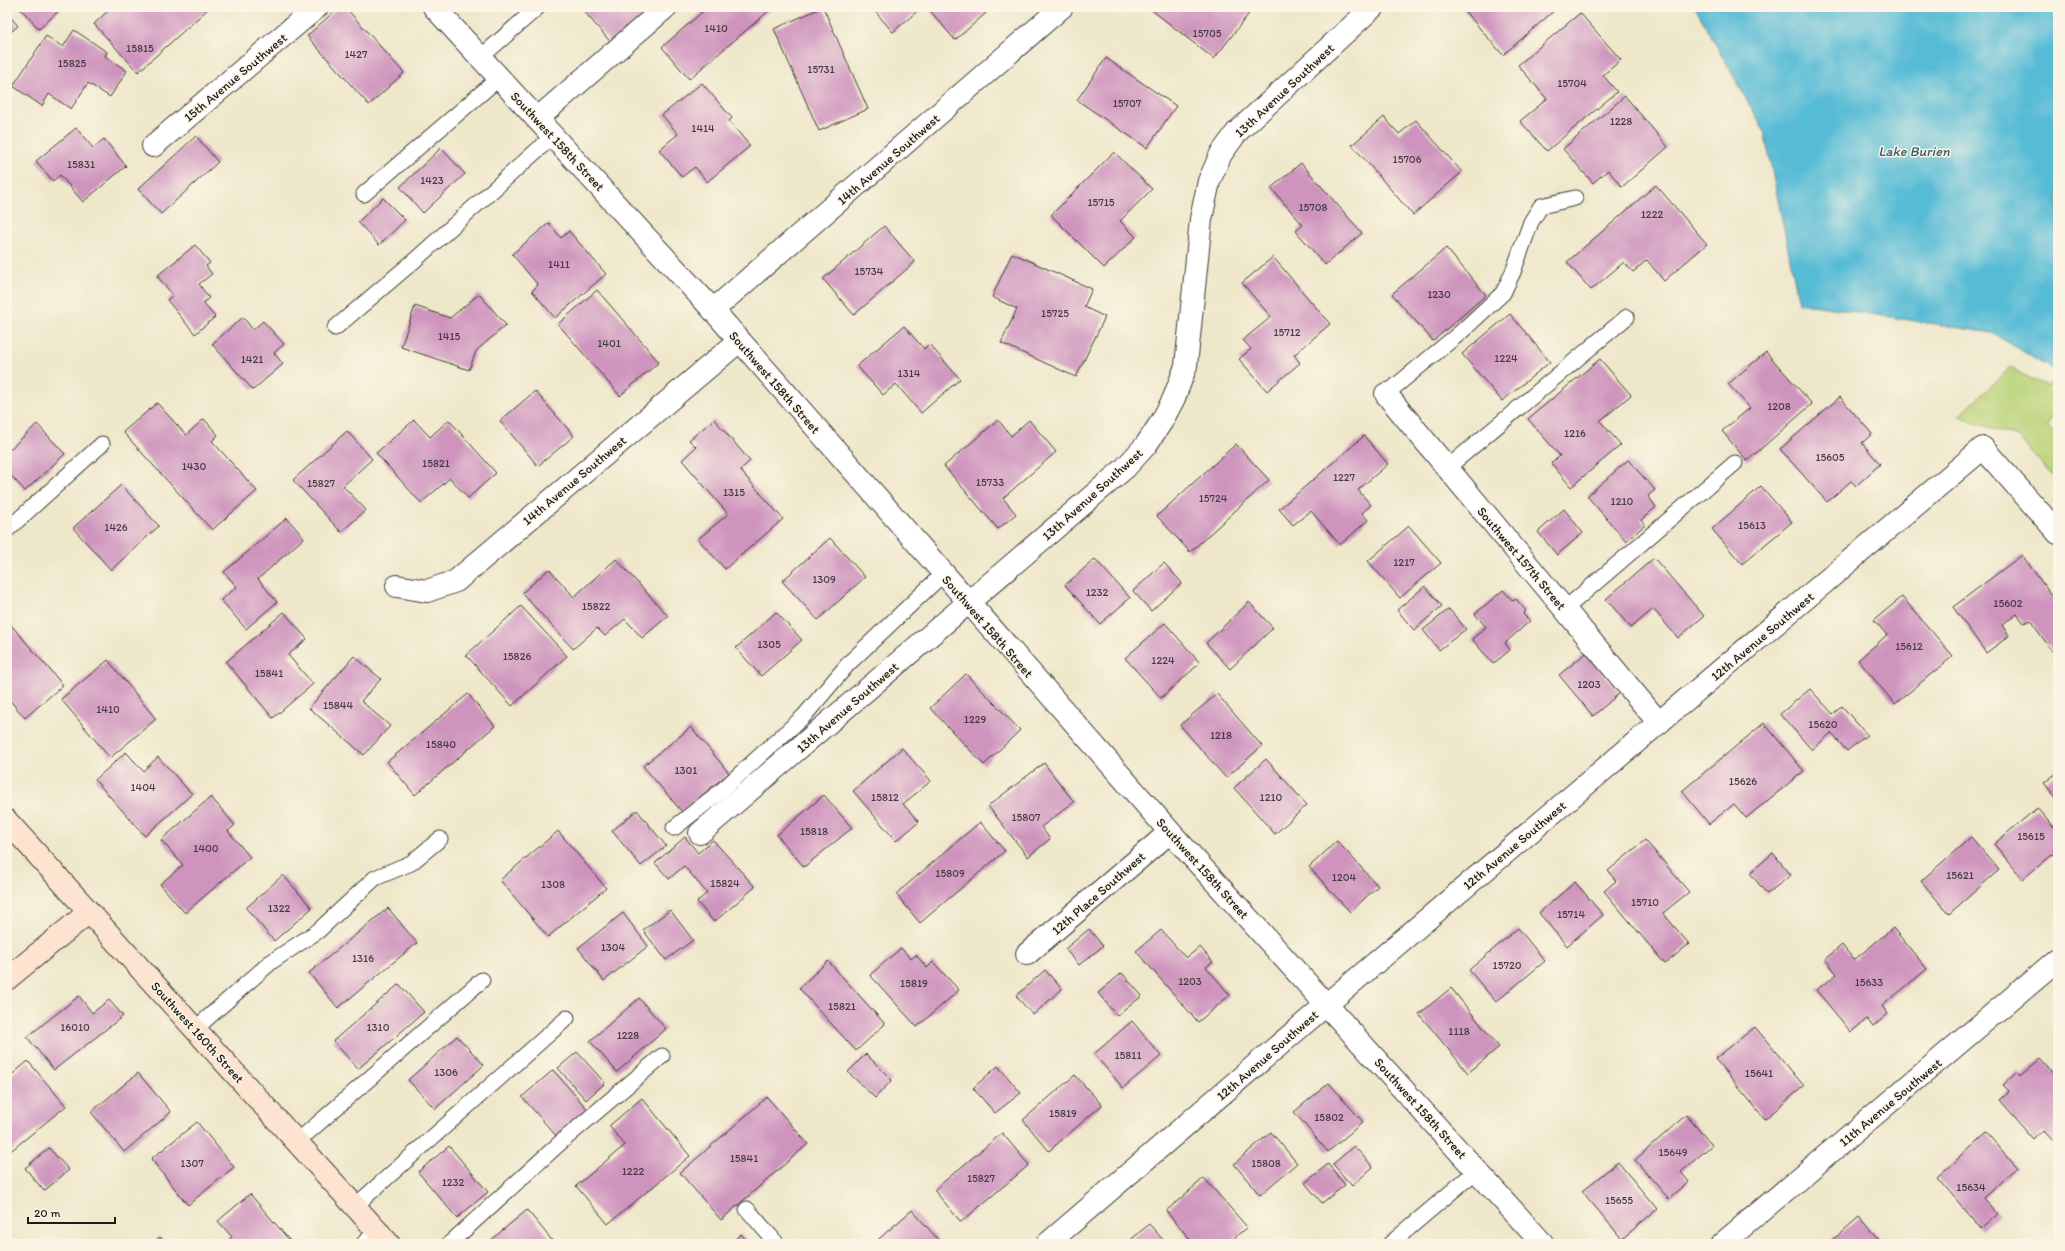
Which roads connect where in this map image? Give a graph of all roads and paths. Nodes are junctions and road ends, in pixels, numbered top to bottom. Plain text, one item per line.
1 (316, 7) edge
2 (434, 7) edge
3 (538, 7) edge
4 (666, 7) edge
5 (1062, 7) edge
6 (1372, 7) edge
7 (481, 57) junction
8 (499, 78) junction
9 (538, 119) junction
10 (553, 136) junction
11 (153, 146) dead end
12 (364, 194) dead end
13 (1575, 198) dead end
14 (713, 310) junction
15 (1627, 317) dead end
16 (335, 328) dead end
17 (739, 340) junction
18 (1386, 394) joint
19 (102, 444) dead end
20 (1735, 463) dead end
21 (1447, 468) junction
22 (7, 530) edge
23 (2058, 533) edge
24 (943, 574) junction
25 (397, 586) dead end
26 (969, 603) junction
27 (1565, 609) junction
28 (1659, 723) junction
29 (7, 821) edge
30 (674, 828) dead end
31 (1170, 832) junction
32 (700, 833) dead end
33 (440, 839) dead end
34 (89, 912) junction
35 (1027, 954) dead end
36 (2058, 959) edge
37 (7, 979) edge
38 (482, 980) dead end
39 (1326, 1004) junction
40 (567, 1018) dead end
41 (195, 1029) junction
42 (662, 1056) dead end
43 (297, 1142) junction
44 (1476, 1171) junction
45 (355, 1206) junction
46 (747, 1209) dead end
47 (379, 1241) edge
48 (449, 1244) edge
49 (777, 1244) edge
50 (1047, 1244) edge
51 (1390, 1244) edge
52 (1543, 1244) edge
53 (1722, 1244) edge

1 - 11 street, 15th Avenue Southwest
2 - 7 street, Southwest 158th Street
3 - 7 lane
4 - 9 street
5 - 14 street, 14th Avenue Southwest
6 - 26 street, 13th Avenue Southwest
7 - 8 street, Southwest 158th Street
8 - 9 street, Southwest 158th Street
8 - 12 lane
9 - 10 street, Southwest 158th Street
10 - 14 street, Southwest 158th Street
10 - 16 lane
13 - 18 lane
14 - 17 street, Southwest 158th Street
15 - 21 lane
17 - 24 street, Southwest 158th Street
17 - 25 street, 14th Avenue Southwest
18 - 21 street, Southwest 157th Street
19 - 22 lane
20 - 27 lane
21 - 27 street, Southwest 157th Street
23 - 28 street, 12th Avenue Southwest
24 - 26 street, Southwest 158th Street
24 - 30 lane
26 - 31 street, Southwest 158th Street
26 - 32 street, 13th Avenue Southwest
27 - 28 street, Southwest 157th Street
28 - 39 street, 12th Avenue Southwest
29 - 34 street, Southwest 160th Street
31 - 35 street, 12th Place Southwest
31 - 39 street, Southwest 158th Street
33 - 41 lane
34 - 37 street
34 - 41 street, Southwest 160th Street
36 - 53 street, 11th Avenue Southwest
38 - 43 lane
39 - 44 street, Southwest 158th Street
39 - 50 street, 12th Avenue Southwest
40 - 45 lane
41 - 43 street, Southwest 160th Street
42 - 48 lane
43 - 45 street, Southwest 160th Street
44 - 51 lane
44 - 52 street, Southwest 158th Street
45 - 47 street, Southwest 160th Street
46 - 49 lane

